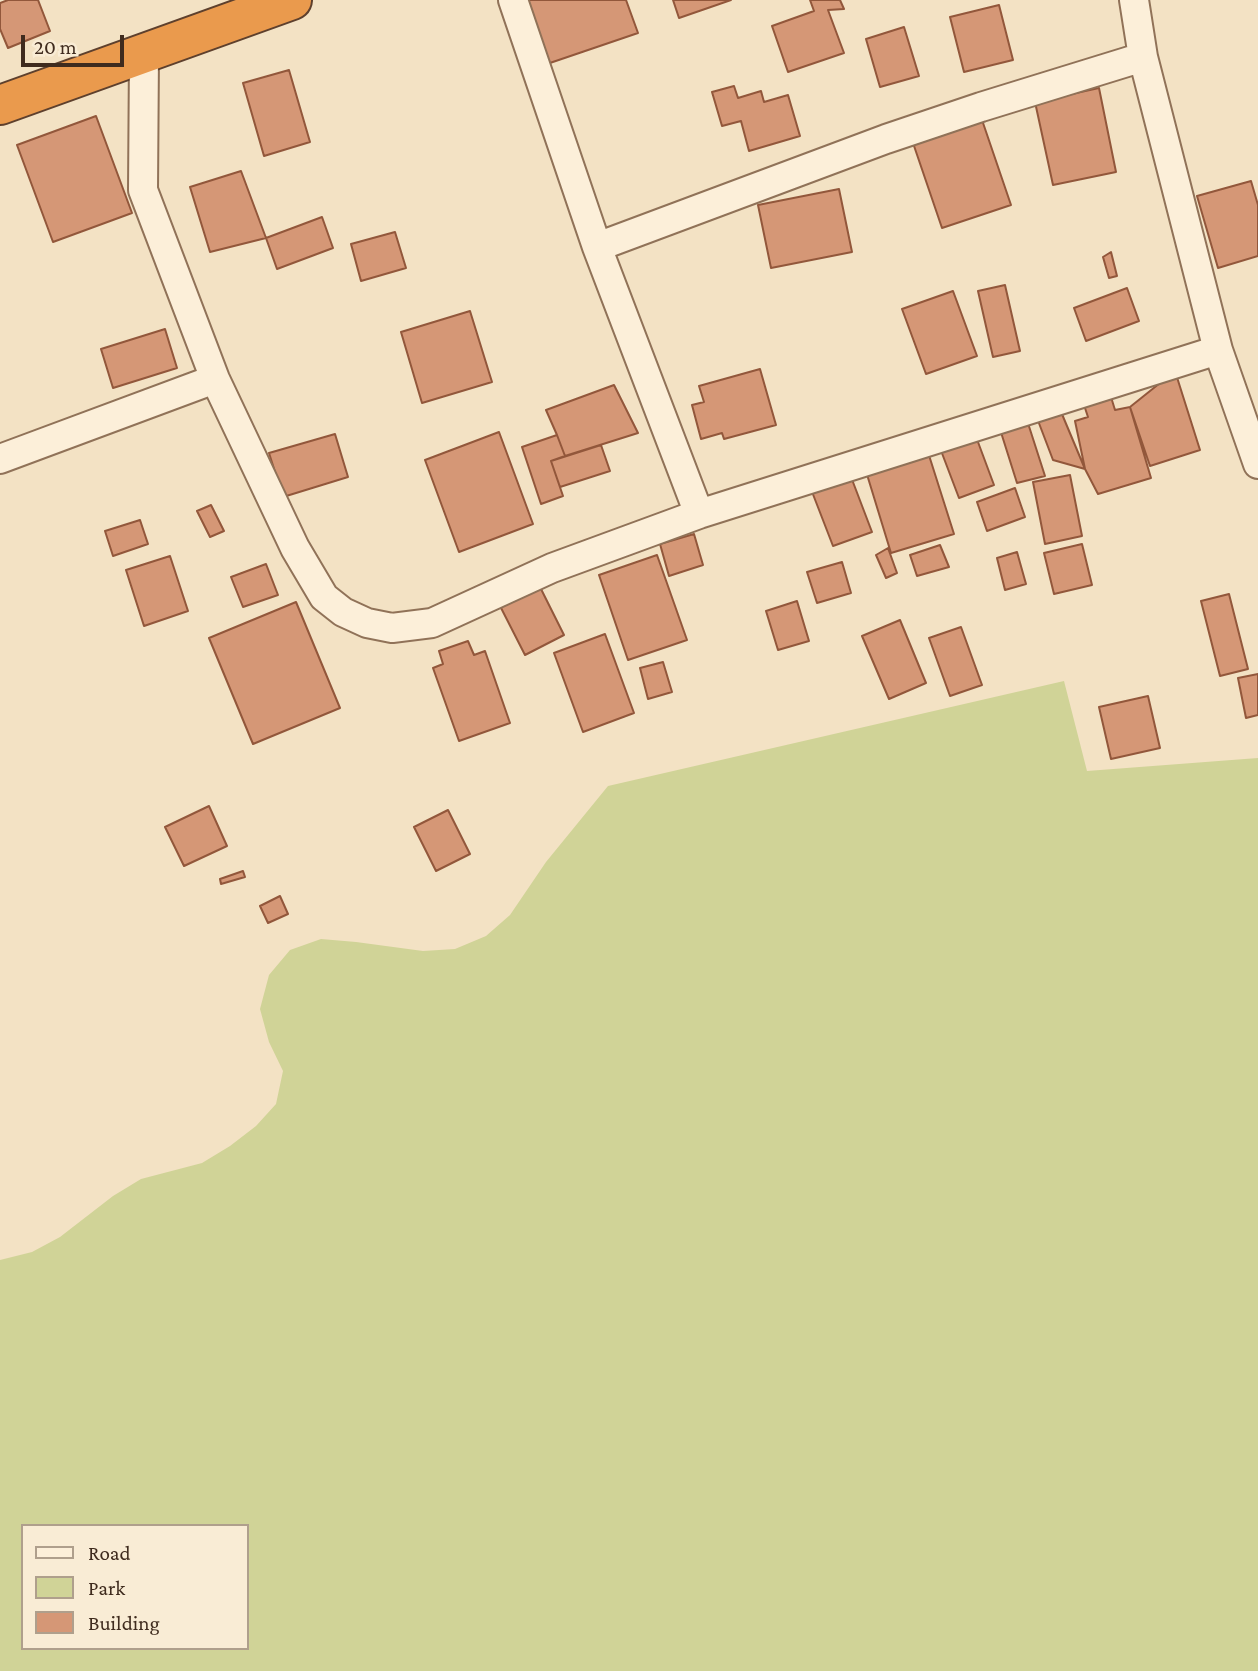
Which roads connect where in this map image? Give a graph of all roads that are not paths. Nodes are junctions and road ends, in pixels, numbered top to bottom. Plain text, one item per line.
1 (292, 0) edge
2 (513, 0) edge
3 (1134, 0) edge
4 (144, 54) junction
5 (1143, 57) junction
6 (0, 105) edge
7 (597, 247) junction
8 (1218, 350) junction
9 (215, 379) junction
10 (0, 459) edge
11 (1258, 464) edge
12 (699, 514) junction

1 - 4 highway
2 - 7 street
3 - 5 street
4 - 6 highway
4 - 9 street
5 - 7 street
5 - 8 street
7 - 12 street
8 - 11 street
8 - 12 street
9 - 10 street
9 - 12 street

